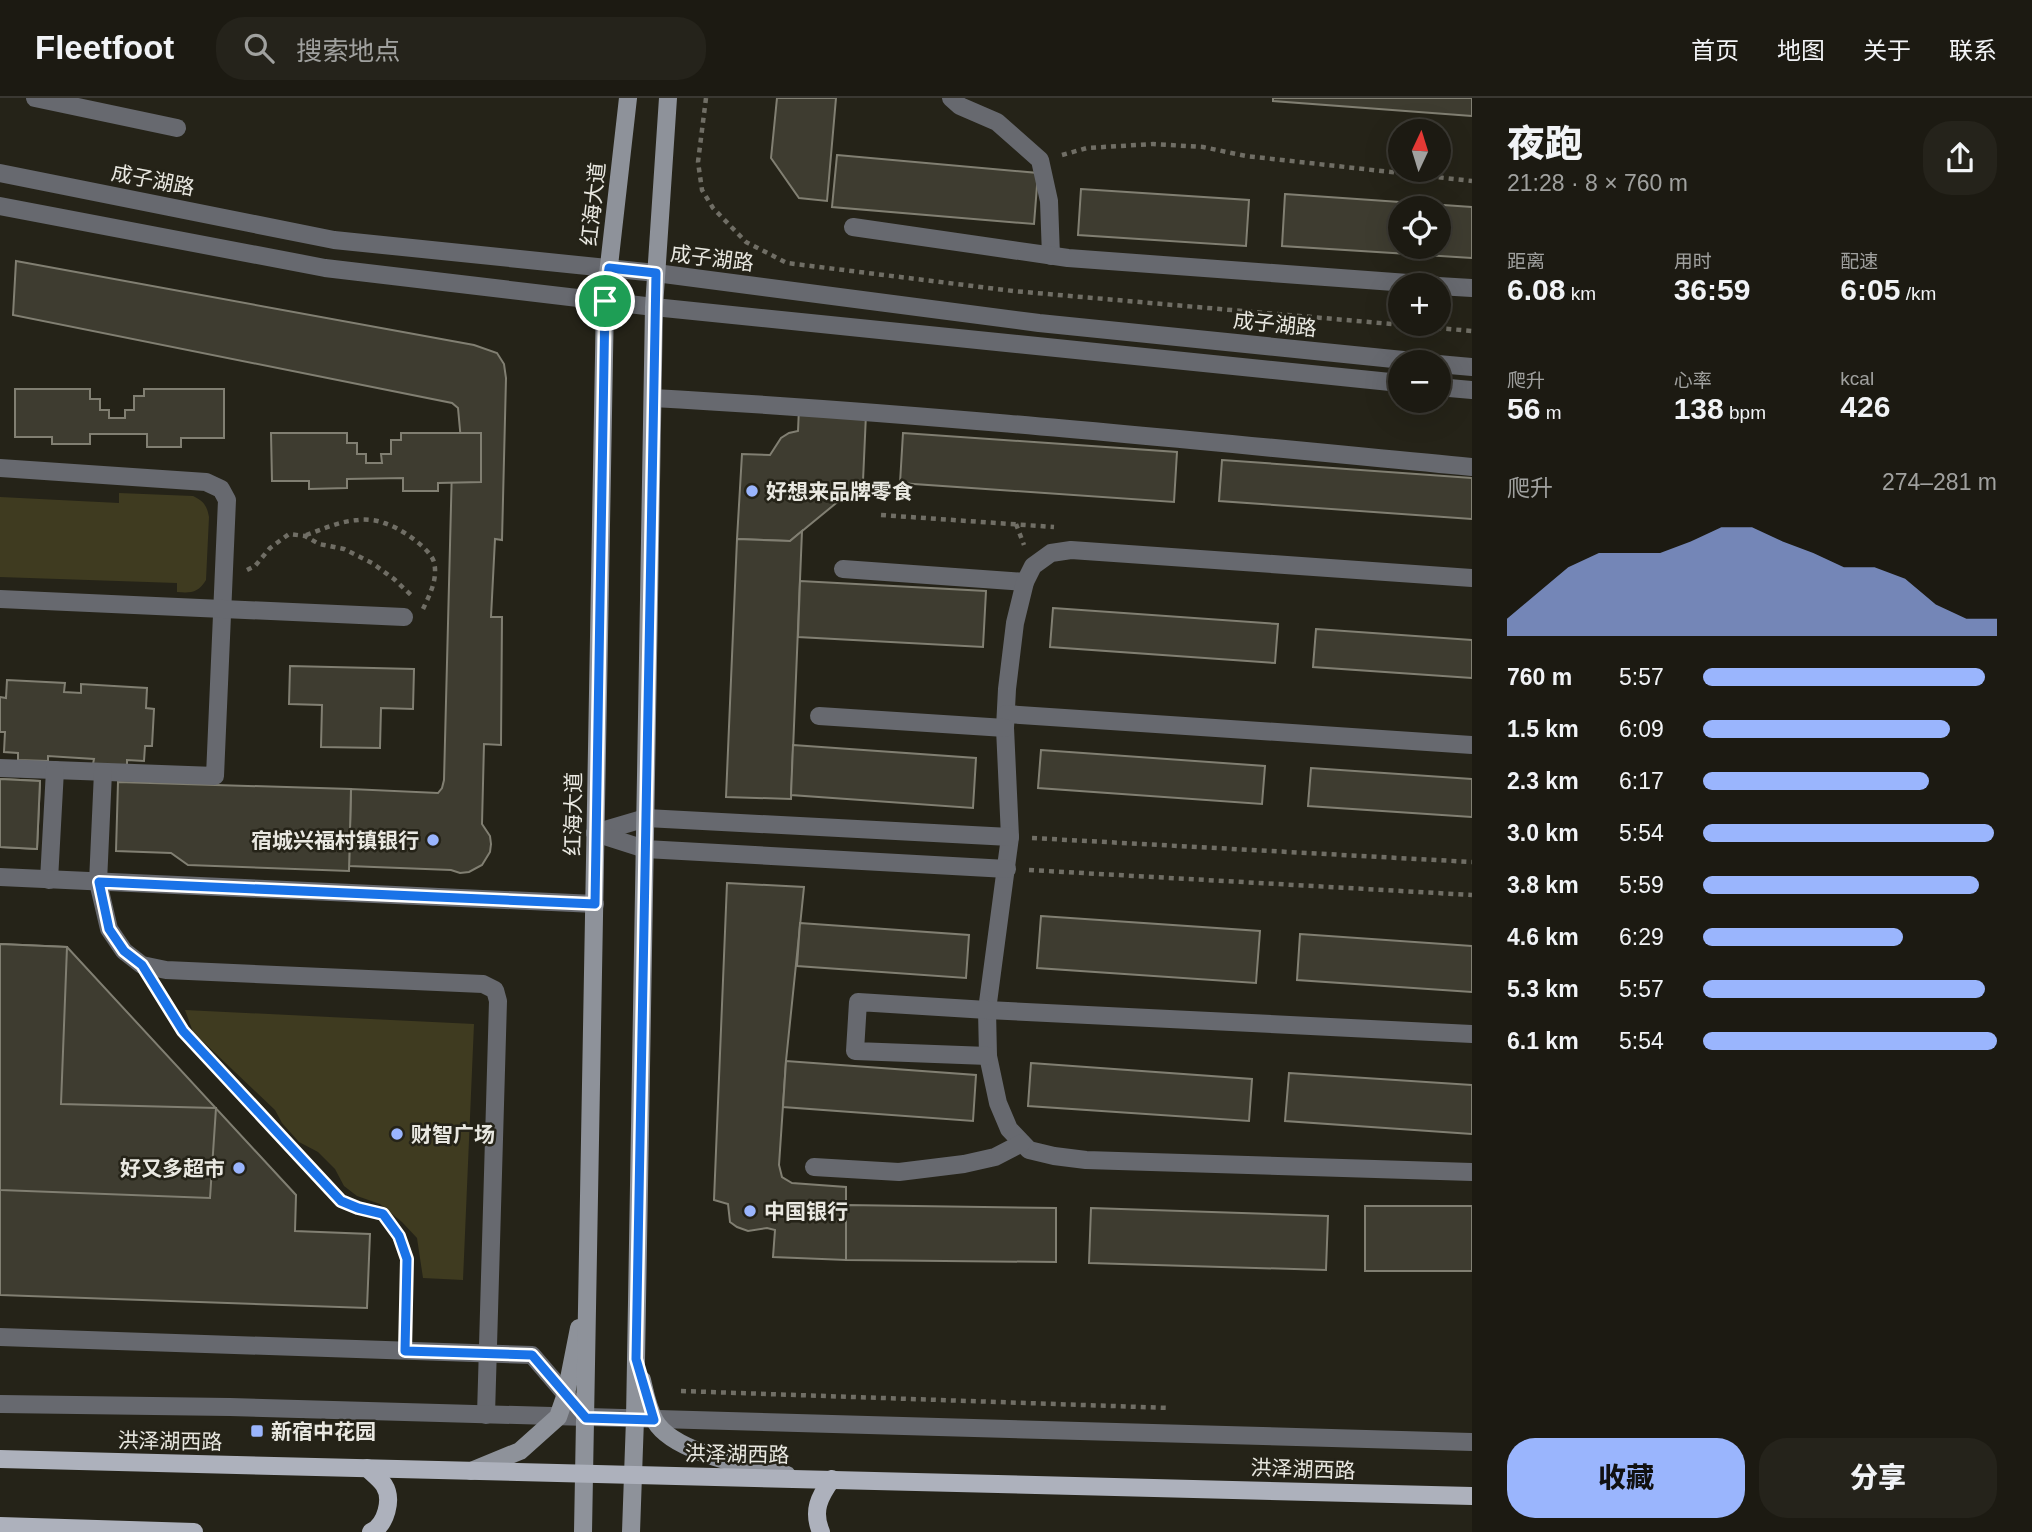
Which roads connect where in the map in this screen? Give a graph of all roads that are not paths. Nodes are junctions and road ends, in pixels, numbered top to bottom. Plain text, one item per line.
1 (35, 98) edge
2 (628, 98) edge
3 (668, 98) edge
4 (951, 98) edge
5 (177, 128) dead end
6 (0, 173) edge
7 (0, 205) edge
8 (853, 227) dead end
9 (1051, 256) junction
10 (609, 268) junction
11 (656, 273) junction
12 (1388, 281) edge
13 (1451, 286) edge
14 (1472, 288) edge
15 (605, 301) junction
16 (654, 307) junction
17 (1388, 358) edge
18 (1451, 365) edge
19 (1472, 367) edge
20 (1388, 382) edge
21 (1451, 388) edge
22 (1472, 390) edge
23 (653, 398) junction
24 (1472, 467) edge
25 (0, 468) edge
26 (843, 569) dead end
27 (1472, 578) edge
28 (1025, 583) junction
29 (0, 599) edge
30 (222, 610) junction
31 (404, 617) dead end
32 (819, 716) dead end
33 (1005, 721) junction
34 (1472, 746) edge
35 (0, 768) edge
36 (55, 770) junction
37 (103, 772) junction
38 (646, 818) junction
39 (595, 832) junction
40 (1010, 837) junction
41 (645, 849) junction
42 (1007, 869) junction
43 (0, 877) edge
44 (49, 880) junction
45 (99, 882) junction
46 (595, 904) junction
47 (986, 1010) junction
48 (1472, 1034) edge
49 (988, 1056) junction
50 (1022, 1143) junction
51 (814, 1167) dead end
52 (1472, 1172) edge
53 (588, 1283) junction
54 (0, 1337) edge
55 (487, 1354) junction
56 (636, 1359) junction
57 (566, 1394) junction
58 (0, 1404) edge
59 (486, 1415) junction
60 (558, 1417) junction
61 (586, 1418) junction
62 (635, 1419) junction
63 (654, 1420) junction
64 (1472, 1442) edge
65 (0, 1459) edge
66 (367, 1468) junction
67 (471, 1471) junction
68 (585, 1473) junction
69 (634, 1475) junction
70 (804, 1479) junction
71 (832, 1479) junction
72 (1472, 1496) edge
73 (0, 1526) edge
74 (194, 1532) edge
75 (371, 1532) edge
76 (583, 1532) edge
77 (631, 1532) edge
78 (821, 1532) edge

1 - 5 street
2 - 10 main road, 红海大道
3 - 11 main road
4 - 9 street
6 - 10 street, 成子湖路
7 - 15 street
8 - 9 street
9 - 12 street
10 - 11 street, 成子湖路
10 - 15 main road, 红海大道
11 - 16 main road
11 - 17 street, 成子湖路
13 - 14 street
15 - 16 street
15 - 39 main road, 红海大道
16 - 20 street
16 - 23 main road
18 - 19 street
21 - 22 street
23 - 24 street
23 - 38 main road
25 - 30 street
26 - 28 street
27 - 28 street
28 - 33 street
29 - 30 street
30 - 31 street
30 - 37 street
32 - 33 street
33 - 34 street
33 - 40 street
35 - 36 street
36 - 37 street
36 - 44 street
37 - 45 street
38 - 39 street
38 - 40 street
38 - 41 main road
39 - 41 street
39 - 46 main road, 红海大道
40 - 42 street
41 - 42 street
41 - 56 main road
42 - 47 street
43 - 44 street
44 - 45 street
45 - 46 street
45 - 55 street
46 - 53 main road, 红海大道
47 - 48 street
47 - 49 street
47 - 49 street
49 - 50 street
50 - 51 street
50 - 52 street
53 - 57 main road
53 - 61 main road, 红海大道
54 - 55 street
55 - 57 street
55 - 59 street
56 - 62 main road
56 - 63 main road
57 - 60 main road
57 - 61 street
58 - 59 street
59 - 60 street
60 - 61 street
60 - 67 main road
61 - 62 street
61 - 68 main road, 红海大道
62 - 63 street
62 - 69 main road
63 - 64 street
63 - 70 main road
65 - 66 main road, 洪泽湖西路
66 - 67 main road, 洪泽湖西路
66 - 75 main road
67 - 68 main road, 洪泽湖西路
68 - 69 main road, 洪泽湖西路
68 - 76 main road, 红海大道
69 - 70 main road, 洪泽湖西路
69 - 77 main road
70 - 71 main road, 洪泽湖西路
71 - 72 main road, 洪泽湖西路
71 - 78 main road
73 - 74 main road

